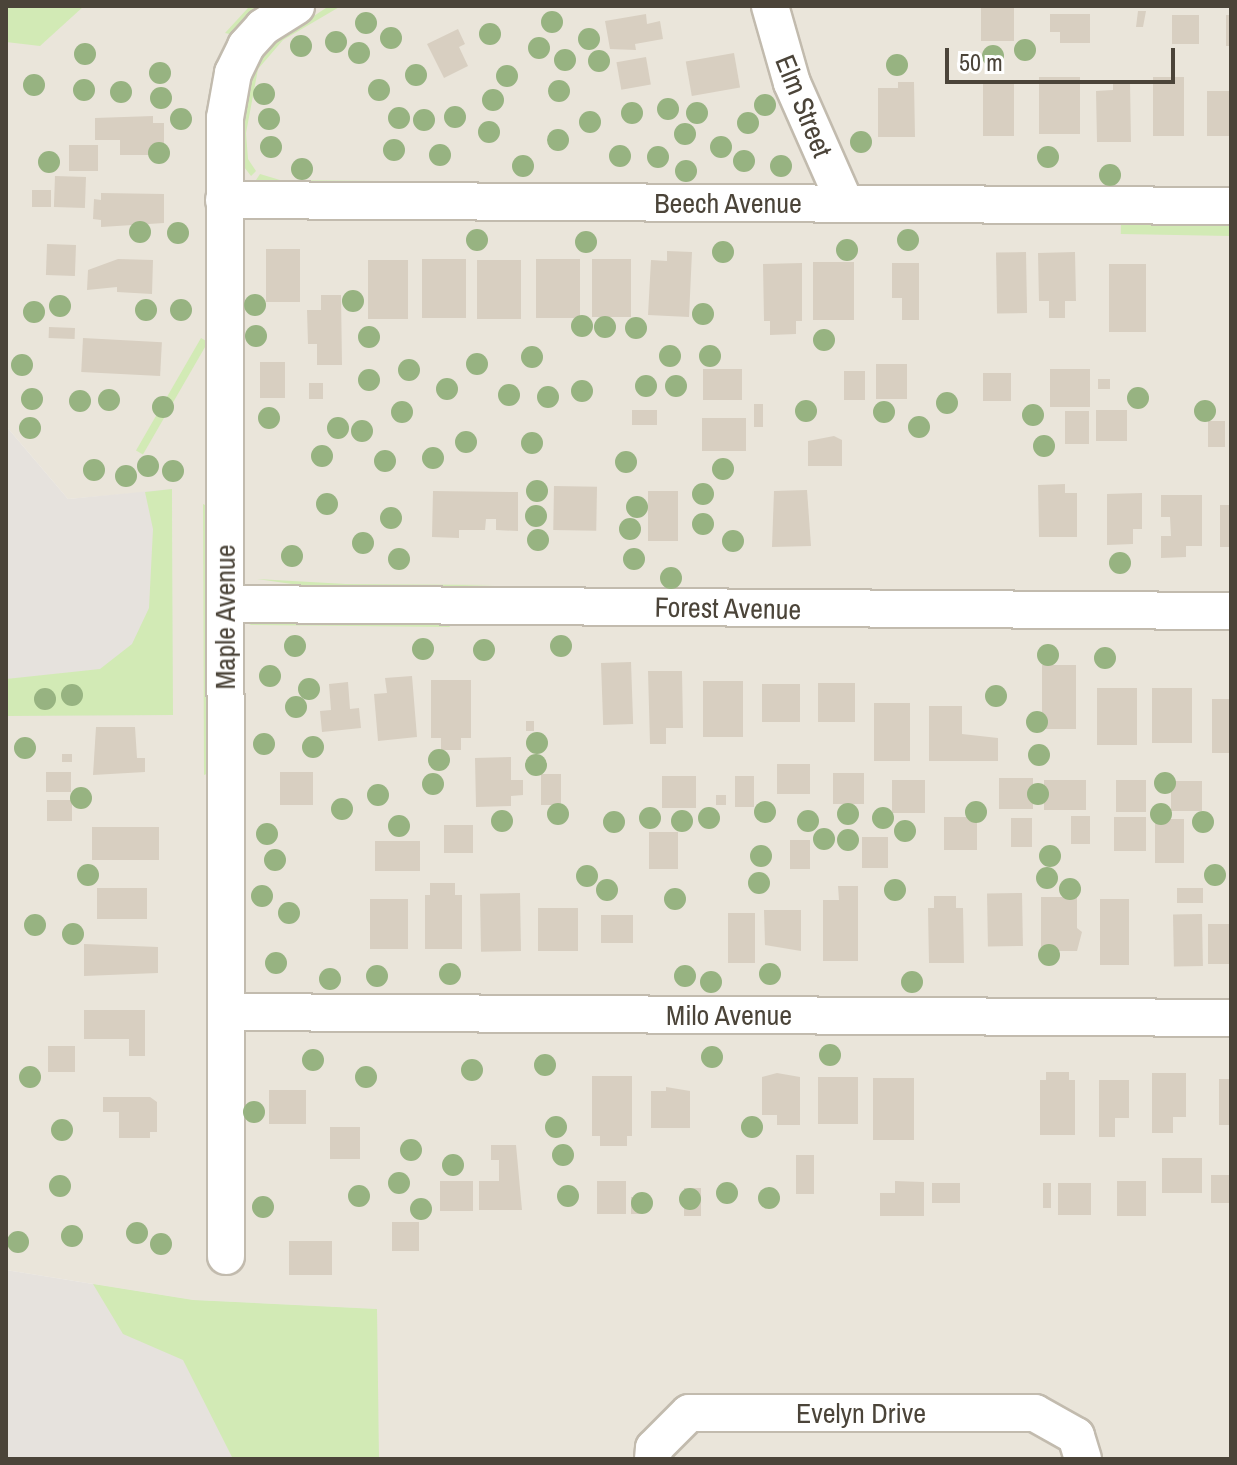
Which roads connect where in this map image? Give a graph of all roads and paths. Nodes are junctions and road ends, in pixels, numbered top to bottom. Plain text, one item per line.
1 (296, 6) edge
2 (770, 6) edge
3 (224, 200) junction
4 (845, 203) junction
5 (1231, 206) edge
6 (225, 604) junction
7 (1231, 611) edge
8 (226, 1012) junction
9 (1231, 1018) edge
10 (226, 1256) dead end
11 (1080, 1448) edge
12 (653, 1454) edge

1 - 3 street, Maple Avenue
2 - 4 street, Elm Street
3 - 4 street, Beech Avenue
3 - 6 street, Maple Avenue
4 - 5 street, Beech Avenue
6 - 7 street, Forest Avenue
6 - 8 street, Maple Avenue
8 - 9 street, Milo Avenue
8 - 10 street, Maple Avenue
11 - 12 street, Evelyn Drive

